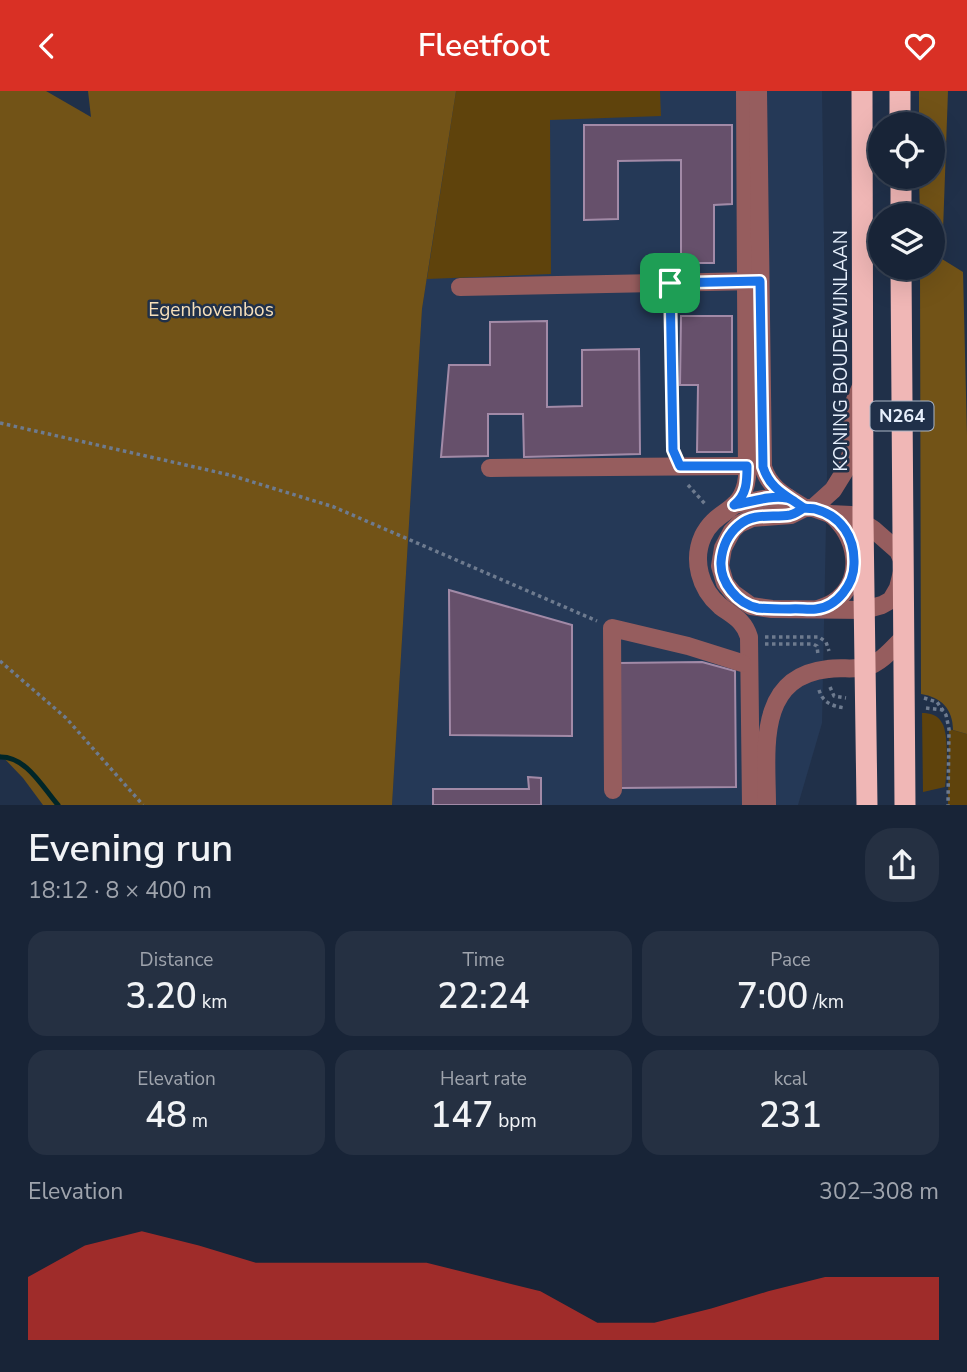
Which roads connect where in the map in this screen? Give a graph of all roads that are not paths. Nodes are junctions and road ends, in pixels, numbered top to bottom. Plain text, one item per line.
1 (745, 91) edge
2 (758, 91) edge
3 (862, 91) edge
4 (900, 91) edge
5 (900, 112) edge
6 (901, 280) edge
7 (753, 281) junction
8 (460, 287) dead end
9 (863, 380) junction
10 (747, 466) junction
11 (490, 468) dead end
12 (789, 498) junction
13 (734, 505) junction
14 (808, 508) junction
15 (830, 514) junction
16 (863, 522) junction
17 (904, 564) junction
18 (818, 609) junction
19 (864, 610) junction
20 (904, 637) junction
21 (741, 663) dead end
22 (866, 667) junction
23 (613, 790) dead end
24 (751, 805) edge
25 (767, 805) edge
26 (867, 805) edge
27 (905, 805) edge

1 - 7 street
2 - 7 street
3 - 9 highway, KONING BOUDEWIJNLAAN / N264
4 - 5 highway
6 - 17 highway, N264
7 - 8 street
7 - 10 street
7 - 12 street
9 - 14 street
9 - 16 highway, KONING BOUDEWIJNLAAN / N264
10 - 11 street
10 - 13 street
12 - 13 street
12 - 14 street
13 - 24 street
14 - 15 street
14 - 18 street
15 - 16 street
15 - 18 street
16 - 17 street
16 - 19 highway, KONING BOUDEWIJNLAAN / N264
17 - 19 street
17 - 20 highway, N264
18 - 19 street
19 - 22 highway, KONING BOUDEWIJNLAAN / N264
20 - 22 street
20 - 27 highway, N264
21 - 23 street
22 - 25 street
22 - 26 highway, KONING BOUDEWIJNLAAN / N264

